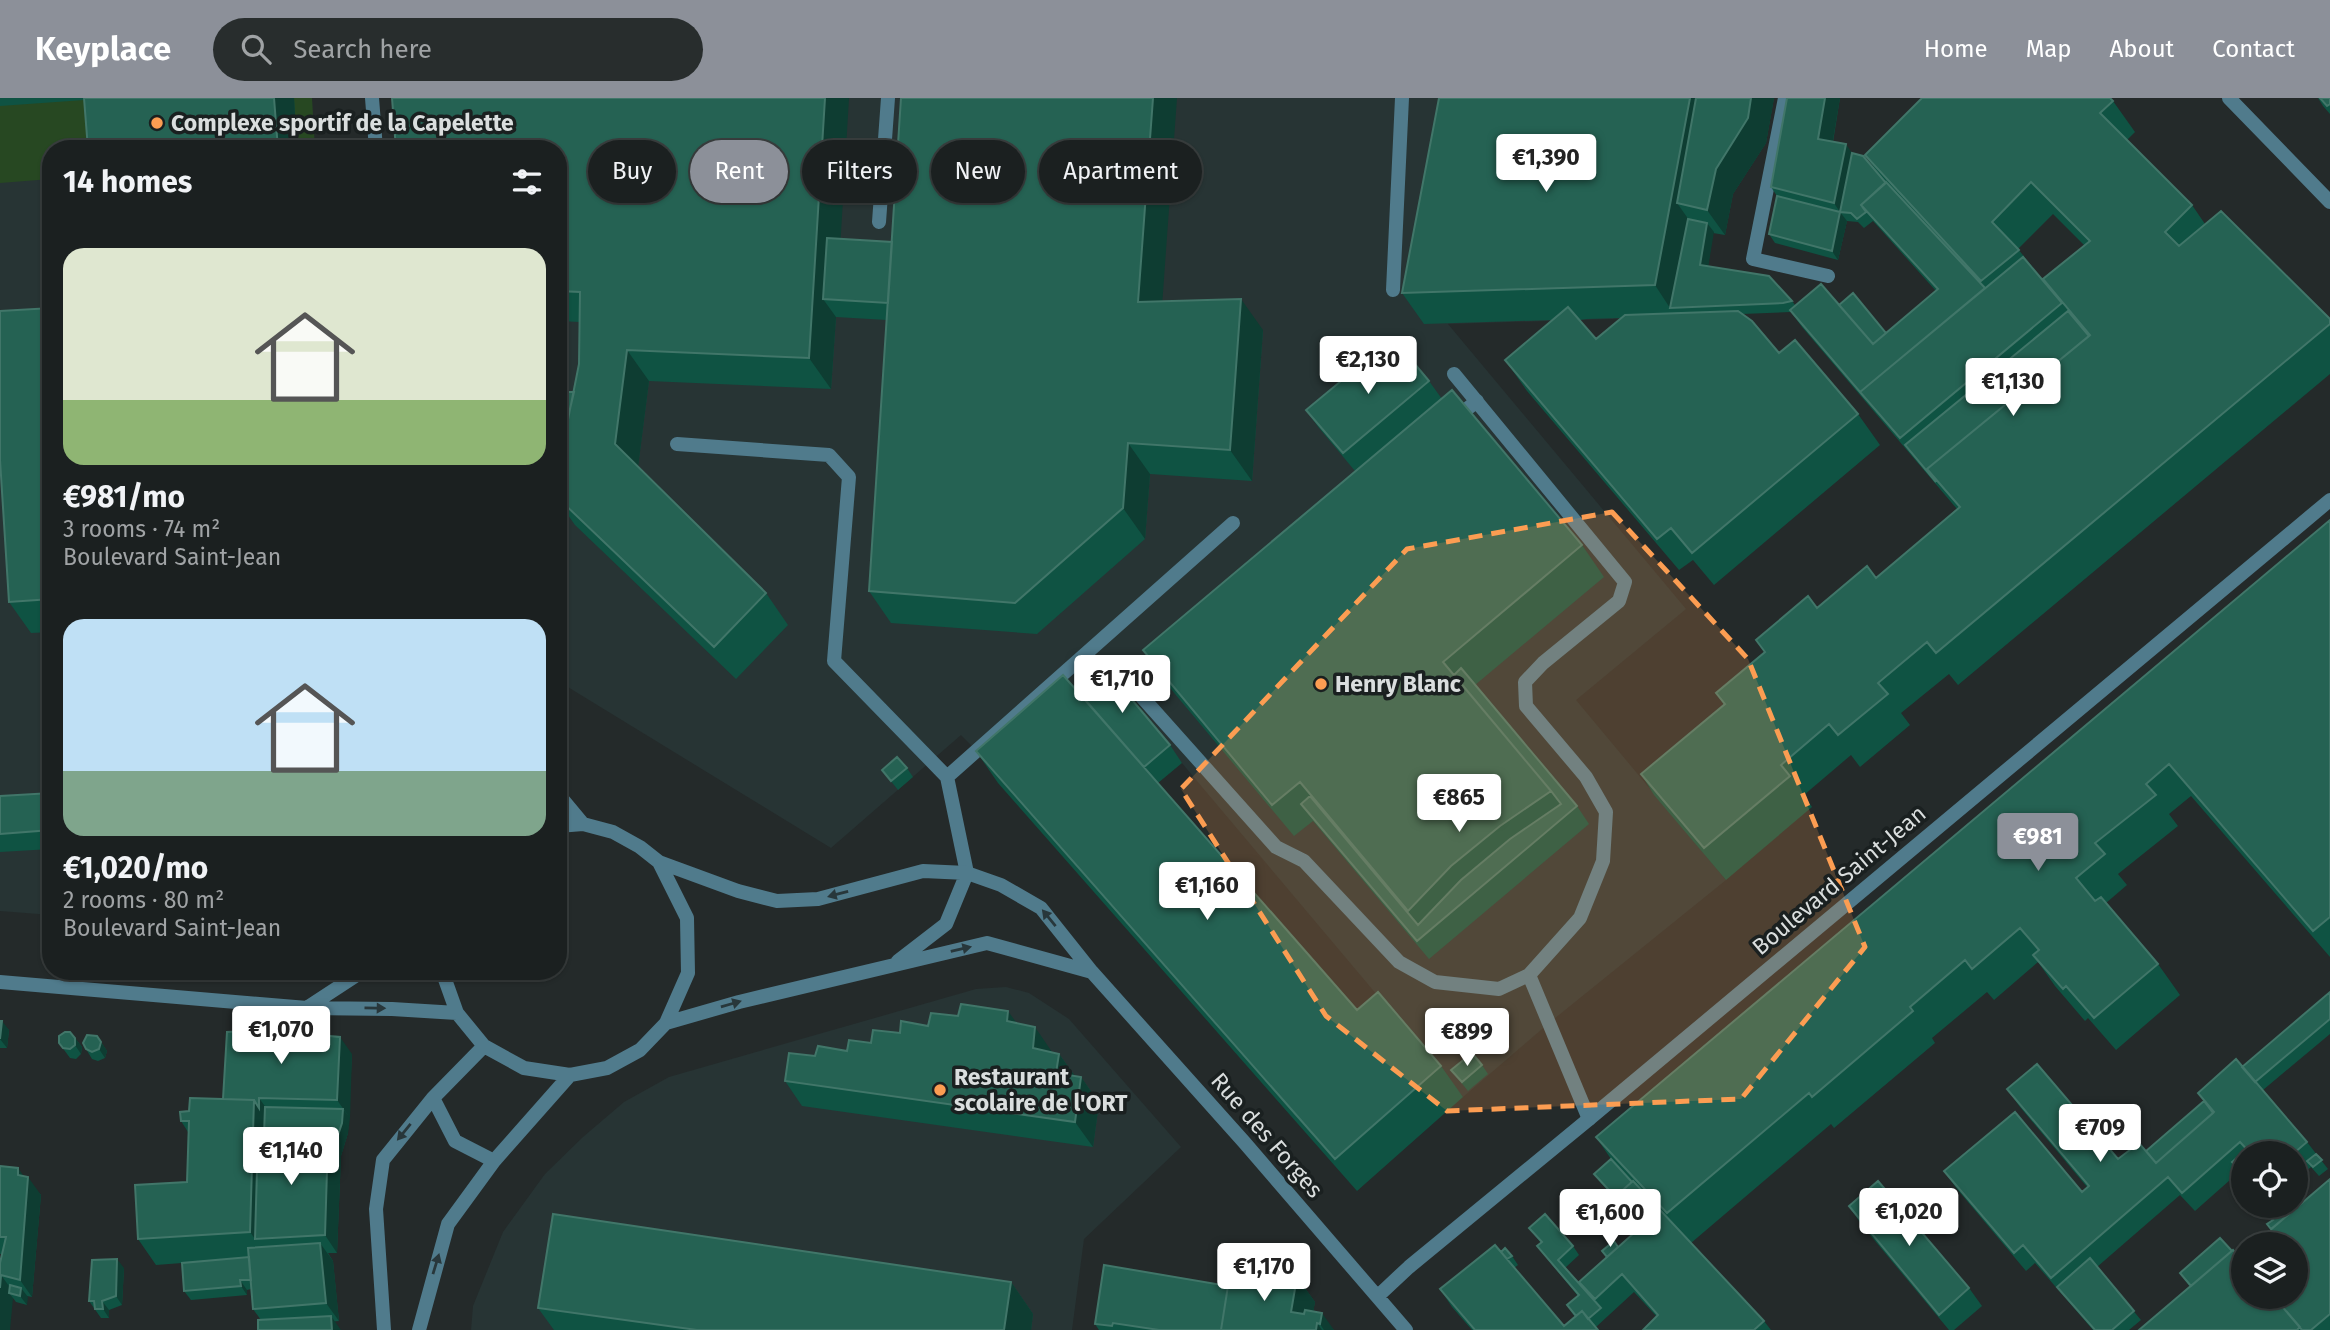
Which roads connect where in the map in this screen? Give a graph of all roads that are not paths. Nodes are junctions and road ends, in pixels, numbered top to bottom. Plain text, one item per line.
1 (372, 98) edge
2 (888, 98) edge
3 (1402, 98) edge
4 (1785, 98) edge
5 (2229, 98) edge
6 (375, 140) edge
7 (2330, 202) edge
8 (879, 222) dead end
9 (1828, 276) dead end
10 (1393, 290) dead end
11 (1454, 374) dead end
12 (1477, 401) junction
13 (1444, 426) edge
14 (677, 444) dead end
15 (2330, 500) edge
16 (1233, 523) dead end
17 (1185, 649) edge
18 (947, 777) junction
19 (567, 805) edge
20 (583, 824) junction
21 (567, 825) edge
22 (659, 862) junction
23 (967, 873) junction
24 (894, 964) junction
25 (1092, 972) junction
26 (1529, 975) junction
27 (349, 980) edge
28 (445, 980) edge
29 (0, 982) edge
30 (307, 1008) junction
31 (457, 1013) junction
32 (666, 1023) junction
33 (484, 1046) junction
34 (570, 1075) junction
35 (433, 1098) junction
36 (1589, 1119) junction
37 (494, 1161) junction
38 (1378, 1296) junction
39 (384, 1330) edge
40 (419, 1330) edge
41 (1406, 1330) edge

1 - 6 street
2 - 8 street
3 - 10 street
4 - 9 street
5 - 7 street
11 - 12 street
12 - 13 street
12 - 26 street
14 - 18 street
15 - 36 street, Boulevard Saint-Jean
16 - 18 street
17 - 26 street
18 - 23 street
19 - 20 street
20 - 21 street
20 - 22 street
23 -> 22 street, Rue des Forges
22 - 32 street
23 - 24 street
25 -> 23 street, Rue des Forges
24 -> 25 street
32 -> 24 street
25 - 38 street, Rue des Forges
26 - 36 street
27 - 30 street
28 - 31 street
29 - 30 street
30 -> 31 street
31 - 33 street
32 - 34 street
33 - 34 street
33 - 35 street
34 - 37 street
35 - 37 street
35 -> 39 street
36 - 38 street, Boulevard Saint-Jean
40 -> 37 street
38 - 41 street, Rue des Forges

